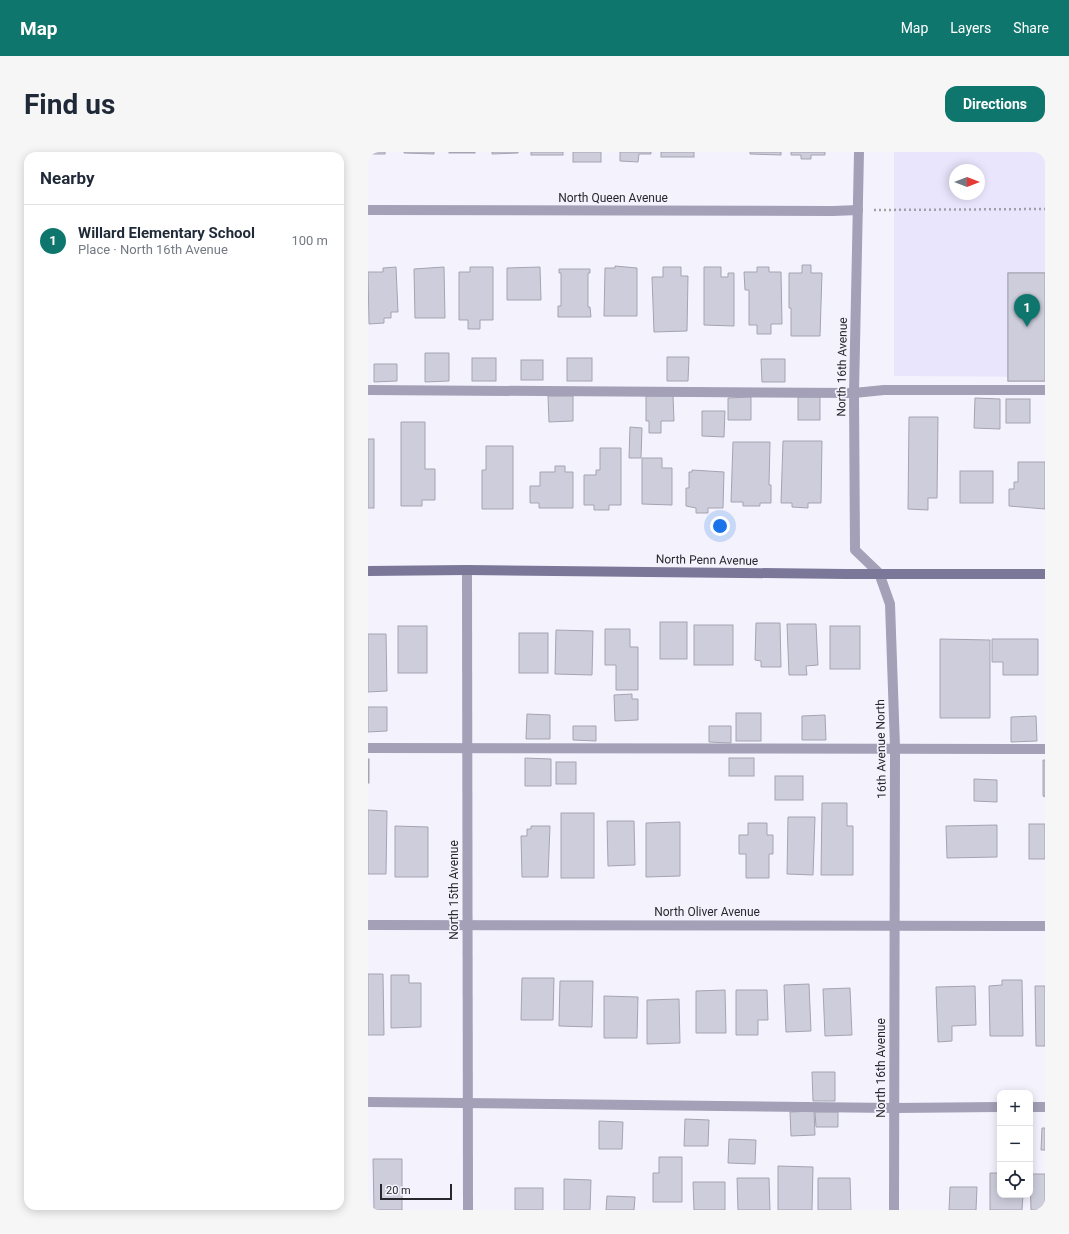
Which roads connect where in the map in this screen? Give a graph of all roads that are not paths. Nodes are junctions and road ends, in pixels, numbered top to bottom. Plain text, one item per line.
1 (859, 152) edge
2 (368, 210) edge
3 (858, 210) junction
4 (368, 390) edge
5 (1045, 390) edge
6 (854, 393) junction
7 (467, 570) junction
8 (368, 571) edge
9 (879, 573) junction
10 (1045, 574) edge
11 (895, 747) junction
12 (368, 748) edge
13 (467, 748) junction
14 (1045, 749) edge
15 (368, 924) edge
16 (467, 924) junction
17 (894, 926) junction
18 (1045, 926) edge
19 (368, 1102) edge
20 (468, 1102) junction
21 (997, 1107) edge
22 (1033, 1107) edge
23 (1045, 1107) edge
24 (894, 1108) junction
25 (468, 1210) edge
26 (894, 1210) edge

1 - 3 street, North 16th Avenue
2 - 3 street, North Queen Avenue
3 - 6 street, North 16th Avenue
4 - 6 street
5 - 6 street
6 - 9 street, North 16th Avenue
7 - 8 main road, North Penn Avenue
7 - 9 main road, North Penn Avenue
7 - 13 street, North 15th Avenue
9 - 10 main road, North Penn Avenue
9 - 11 street, 16th Avenue North
11 - 13 street
11 - 14 street
11 - 17 street, 16th Avenue North
12 - 13 street
13 - 16 street, North 15th Avenue
15 - 16 street, North Oliver Avenue
16 - 17 street, North Oliver Avenue
16 - 20 street, North 15th Avenue
17 - 18 street, North Oliver Avenue
17 - 24 street, North 16th Avenue
19 - 20 street
20 - 24 street
20 - 25 street, North 15th Avenue
21 - 24 street
22 - 23 street
24 - 26 street, North 16th Avenue

